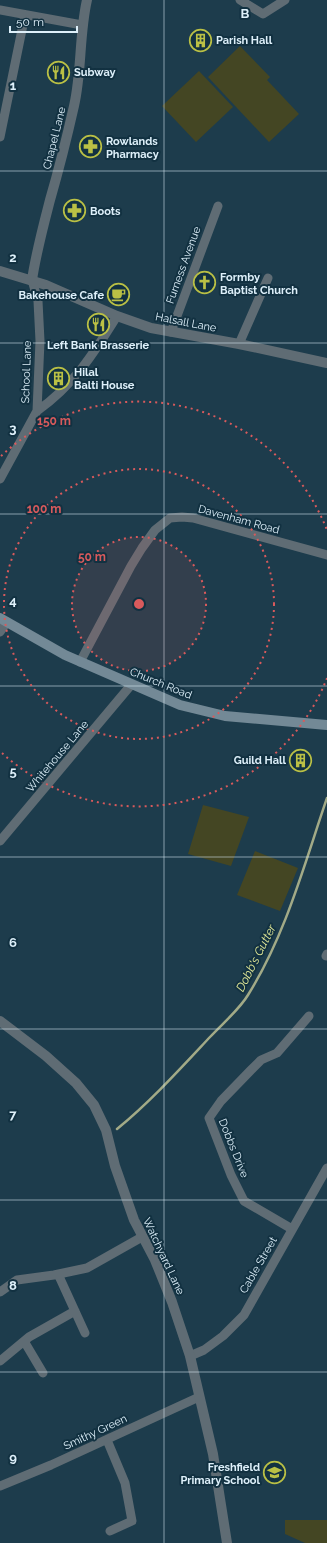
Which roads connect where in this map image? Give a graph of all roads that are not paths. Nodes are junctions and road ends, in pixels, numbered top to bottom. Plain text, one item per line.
1 (87, 0) edge
2 (240, 0) edge
3 (285, 0) edge
4 (0, 10) edge
5 (26, 15) junction
6 (82, 25) junction
7 (4, 101) edge
8 (1, 125) edge
9 (0, 137) edge
10 (218, 206) dead end
11 (0, 271) edge
12 (268, 278) dead end
13 (32, 280) junction
14 (117, 316) junction
15 (171, 332) junction
16 (239, 344) junction
17 (327, 362) edge
18 (37, 411) junction
19 (0, 479) edge
20 (327, 555) edge
21 (3, 620) edge
22 (0, 632) edge
23 (80, 662) junction
24 (132, 685) junction
25 (327, 725) edge
26 (0, 841) edge
27 (309, 1016) dead end
28 (0, 1021) edge
29 (327, 1168) edge
30 (292, 1229) junction
31 (142, 1237) junction
32 (58, 1274) junction
33 (0, 1292) edge
34 (75, 1312) junction
35 (85, 1333) dead end
36 (24, 1342) junction
37 (190, 1356) junction
38 (0, 1361) edge
39 (43, 1373) dead end
40 (199, 1397) junction
41 (107, 1440) junction
42 (0, 1486) edge
43 (110, 1531) dead end
44 (227, 1543) edge

1 - 6 street, Chapel Lane
2 - 3 street
4 - 5 street
5 - 6 street
5 - 7 street
6 - 13 street, Chapel Lane
7 - 8 street
8 - 9 street
10 - 15 street, Furness Avenue
11 - 13 street, Halsall Lane
12 - 16 street
13 - 14 street, Halsall Lane
13 - 18 street, School Lane
14 - 15 street, Halsall Lane
14 - 18 street
15 - 16 street, Halsall Lane
16 - 17 street, Halsall Lane
18 - 19 street, School Lane
20 - 23 street, Davenham Road
21 - 22 street
21 - 23 main road, Church Road
23 - 24 main road, Church Road
24 - 25 main road, Church Road
24 - 26 street, Whitehouse Lane
27 - 30 street, Dobbs Drive
28 - 31 street, Watchyard Lane
29 - 30 street, Cable Street
30 - 37 street, Cable Street
31 - 32 street
31 - 37 street, Watchyard Lane
32 - 33 street
32 - 34 street
34 - 35 street
34 - 36 street
36 - 38 street
36 - 39 street
37 - 40 street, Watchyard Lane
40 - 41 street, Smithy Green
40 - 44 street, Watchyard Lane
41 - 42 street, Smithy Green
41 - 43 street

